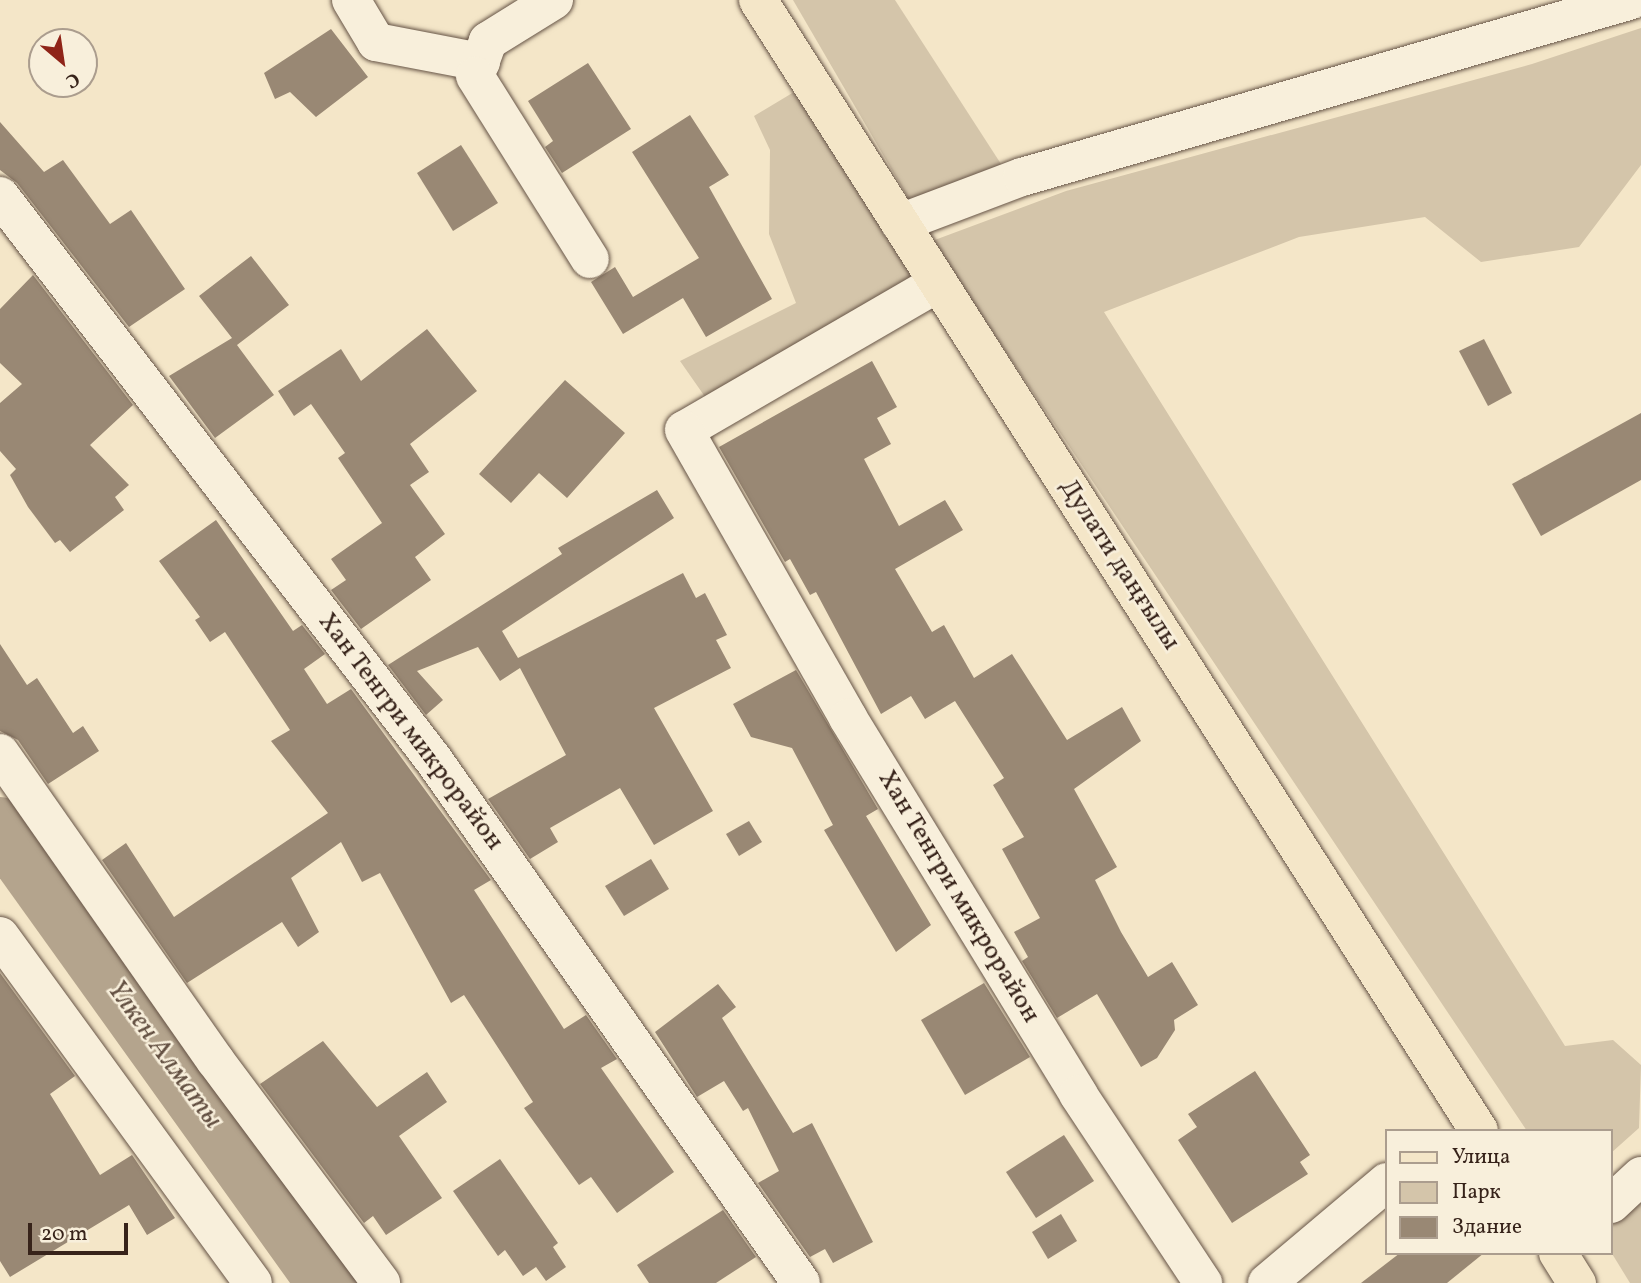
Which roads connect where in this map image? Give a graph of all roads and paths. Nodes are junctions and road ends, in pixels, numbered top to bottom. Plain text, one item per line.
1 (351, 0) edge
2 (554, 0) edge
3 (758, 0) edge
4 (1632, 0) edge
5 (481, 62) junction
6 (0, 196) edge
7 (900, 223) junction
8 (590, 259) dead end
9 (938, 283) junction
10 (0, 753) edge
11 (0, 936) edge
12 (1465, 1125) edge
13 (1641, 1176) edge
14 (1386, 1183) edge
15 (1613, 1202) edge
16 (1559, 1255) edge
17 (253, 1283) edge
18 (381, 1283) edge
19 (801, 1283) edge
20 (1203, 1283) edge
21 (1267, 1283) edge
22 (1577, 1283) edge

1 - 5 street
2 - 5 street
3 - 7 main road, Дулати даңғылы
4 - 7 street
5 - 8 street
6 - 19 street, Хан Тенгри микрорайон
7 - 9 main road, Дулати даңғылы
9 - 12 main road, Дулати даңғылы
9 - 20 street, Хан Тенгри микрорайон
10 - 18 street
11 - 17 street
13 - 15 street
14 - 21 street
16 - 22 main road

